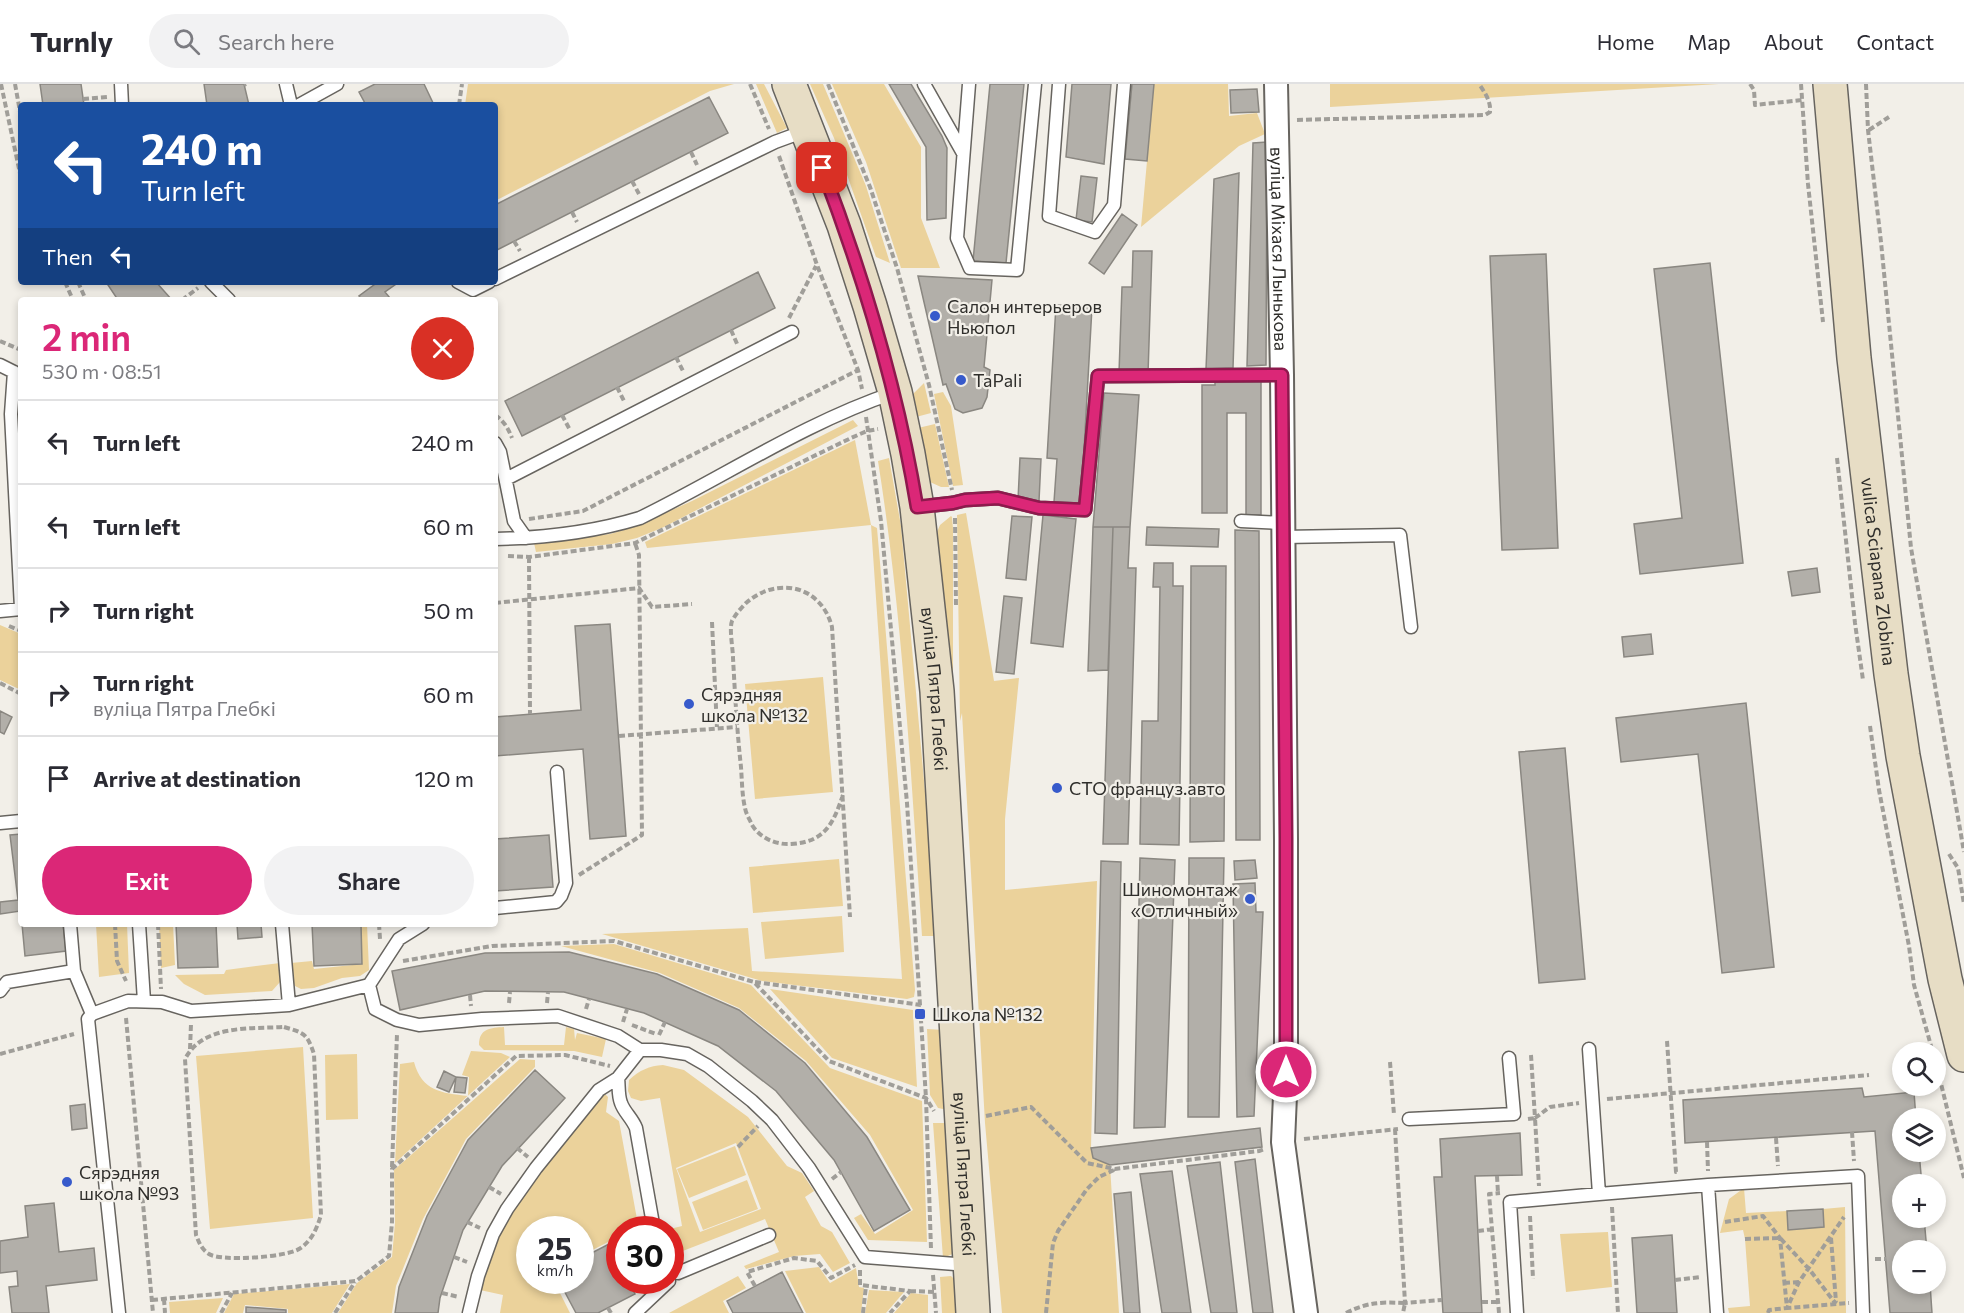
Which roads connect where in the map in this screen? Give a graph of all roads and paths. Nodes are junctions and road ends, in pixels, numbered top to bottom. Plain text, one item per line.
1 (1, 84) edge
2 (15, 84) edge
3 (121, 84) edge
4 (286, 84) edge
5 (338, 84) edge
6 (462, 84) edge
7 (750, 84) edge
8 (789, 84) edge
9 (924, 84) edge
10 (969, 84) edge
11 (1035, 84) edge
12 (1059, 84) edge
13 (1124, 84) edge
14 (1276, 84) edge
15 (1479, 84) edge
16 (1750, 84) edge
17 (1830, 84) edge
18 (1866, 84) edge
19 (108, 96) dead end
20 (84, 99) dead end
21 (1802, 100) dead end
22 (18, 102) edge
23 (122, 102) edge
24 (290, 102) edge
25 (304, 102) edge
26 (459, 102) edge
27 (1889, 117) dead end
28 (1276, 121) junction
29 (807, 130) junction
30 (1868, 130) junction
31 (775, 142) junction
32 (691, 152) dead end
33 (963, 153) junction
34 (18, 164) edge
35 (698, 167) dead end
36 (632, 181) dead end
37 (640, 196) dead end
38 (572, 212) dead end
39 (580, 226) dead end
40 (817, 265) junction
41 (498, 278) edge
42 (214, 285) edge
43 (464, 285) edge
44 (483, 285) edge
45 (198, 288) dead end
46 (186, 297) edge
47 (226, 297) edge
48 (789, 328) joint
49 (731, 330) dead end
50 (0, 341) edge
51 (739, 348) dead end
52 (18, 349) edge
53 (676, 357) dead end
54 (0, 365) edge
55 (858, 370) junction
56 (17, 374) edge
57 (1282, 375) junction
58 (686, 376) dead end
59 (618, 387) dead end
60 (880, 397) junction
61 (627, 407) dead end
62 (562, 415) dead end
63 (573, 436) dead end
64 (498, 448) edge
65 (506, 479) junction
66 (917, 507) junction
67 (514, 521) junction
68 (1241, 522) dead end
69 (1283, 530) junction
70 (526, 538) junction
71 (498, 539) edge
72 (635, 543) dead end
73 (18, 550) edge
74 (528, 571) dead end
75 (639, 588) junction
76 (528, 600) junction
77 (498, 603) edge
78 (693, 604) dead end
79 (18, 608) edge
80 (0, 611) edge
81 (712, 622) dead end
82 (1411, 627) dead end
83 (0, 683) edge
84 (18, 692) edge
85 (530, 714) dead end
86 (737, 727) junction
87 (717, 729) junction
88 (641, 735) junction
89 (618, 736) dead end
90 (557, 772) dead end
91 (843, 795) junction
92 (18, 821) edge
93 (0, 823) edge
94 (1964, 852) edge
95 (566, 883) junction
96 (498, 908) edge
97 (850, 917) dead end
98 (70, 927) edge
99 (115, 927) edge
100 (140, 927) edge
101 (158, 927) edge
102 (282, 927) edge
103 (418, 927) edge
104 (382, 964) junction
105 (74, 971) junction
106 (754, 982) junction
107 (369, 985) junction
108 (128, 986) dead end
109 (0, 991) edge
110 (589, 999) dead end
111 (128, 1001) junction
112 (144, 1001) junction
113 (162, 1002) junction
114 (289, 1005) junction
115 (921, 1005) junction
116 (191, 1011) junction
117 (584, 1014) dead end
118 (90, 1020) junction
119 (397, 1020) junction
120 (613, 1020) dead end
121 (126, 1021) junction
122 (665, 1022) dead end
123 (659, 1035) junction
124 (668, 1038) dead end
125 (1667, 1041) dead end
126 (1589, 1049) dead end
127 (640, 1050) junction
128 (189, 1051) junction
129 (0, 1054) edge
130 (1964, 1055) edge
131 (1509, 1058) dead end
132 (1390, 1062) dead end
133 (612, 1066) dead end
134 (1869, 1075) dead end
135 (618, 1078) junction
136 (1670, 1093) junction
137 (1944, 1096) edge
138 (926, 1098) junction
139 (985, 1117) dead end
140 (1525, 1119) dead end
141 (1408, 1124) joint
142 (760, 1125) dead end
143 (1395, 1129) junction
144 (1852, 1132) dead end
145 (1776, 1138) dead end
146 (1282, 1142) junction
147 (1707, 1142) dead end
148 (738, 1147) dead end
149 (1844, 1161) dead end
150 (1854, 1161) junction
151 (1864, 1161) dead end
152 (1767, 1167) dead end
153 (392, 1168) junction
154 (1115, 1169) junction
155 (1708, 1170) junction
156 (1687, 1171) dead end
157 (1698, 1171) dead end
158 (1497, 1176) dead end
159 (1964, 1178) edge
160 (1708, 1185) junction
161 (1498, 1193) dead end
162 (1540, 1199) junction
163 (1601, 1201) junction
164 (652, 1216) edge
165 (1845, 1216) dead end
166 (1711, 1224) junction
167 (1492, 1229) dead end
168 (1478, 1231) dead end
169 (769, 1235) dead end
170 (1831, 1237) junction
171 (1780, 1238) junction
172 (1745, 1239) dead end
173 (920, 1244) dead end
174 (931, 1245) junction
175 (453, 1257) dead end
176 (932, 1262) junction
177 (473, 1264) dead end
178 (969, 1265) junction
179 (1809, 1269) junction
180 (684, 1273) edge
181 (1704, 1277) dead end
182 (1675, 1280) dead end
183 (356, 1281) junction
184 (1533, 1281) dead end
185 (1784, 1282) junction
186 (1799, 1282) junction
187 (755, 1286) dead end
188 (866, 1286) junction
189 (910, 1290) junction
190 (232, 1292) junction
191 (935, 1292) junction
192 (442, 1293) dead end
193 (656, 1294) edge
194 (464, 1298) dead end
195 (164, 1299) junction
196 (152, 1300) junction
197 (1442, 1300) dead end
198 (1482, 1302) dead end
199 (1498, 1302) dead end
200 (1405, 1303) junction
201 (1836, 1304) junction
202 (608, 1308) dead end
203 (1787, 1308) junction
204 (119, 1313) edge
205 (153, 1313) edge
206 (165, 1313) edge
207 (221, 1313) edge
208 (335, 1313) edge
209 (469, 1313) edge
210 (611, 1313) edge
211 (635, 1313) edge
212 (863, 1313) edge
213 (890, 1313) edge
214 (936, 1313) edge
215 (973, 1313) edge
216 (1046, 1313) edge
217 (1306, 1313) edge
218 (1346, 1313) edge
219 (1403, 1313) edge
220 (1517, 1313) edge
221 (1618, 1313) edge
222 (1717, 1313) edge
223 (1768, 1313) edge
224 (1863, 1313) edge

1 - 34 path
2 - 22 path
3 - 23 lane
4 - 24 lane
5 - 25 lane
6 - 26 path
7 - 31 path
8 - 29 main road, вуліца Пятра Глебкі
9 - 33 lane
10 - 33 lane
11 - 33 lane
12 - 13 lane
14 - 28 street, вуліца Міхася Лынькова
15 - 28 path
16 - 21 path
17 - 130 main road, vulica Sciapana Zlobina
18 - 30 path
19 - 20 path
27 - 30 path
28 - 57 street, вуліца Міхася Лынькова
29 - 31 lane
29 - 60 main road, вуліца Пятра Глебкі
30 - 94 path
31 - 40 path
31 - 41 lane
32 - 35 path
36 - 37 path
38 - 39 path
40 - 48 path
40 - 55 path
42 - 47 lane
43 - 44 lane
45 - 46 path
48 - 65 lane
49 - 51 path
50 - 52 path
53 - 58 path
54 - 56 lane
55 - 60 path
55 - 67 path
56 - 73 lane
57 - 66 lane
57 - 69 street, вуліца Міхася Лынькова
59 - 61 path
60 - 66 main road, вуліца Пятра Глебкі
60 - 70 lane
60 - 115 path
62 - 63 path
64 - 65 lane
65 - 67 lane
66 - 178 main road, вуліца Пятра Глебкі
67 - 70 lane
68 - 69 lane
69 - 82 lane
69 - 146 street, вуліца Міхася Лынькова
70 - 71 lane
72 - 75 path
74 - 76 path
75 - 76 path
75 - 78 path
75 - 88 path
76 - 77 path
76 - 85 path
79 - 80 lane
81 - 87 path
83 - 84 path
86 - 87 path
86 - 91 path
86 - 91 path
87 - 88 path
88 - 89 path
88 - 95 path
90 - 95 lane
91 - 97 path
92 - 93 lane
95 - 96 lane
98 - 105 lane
99 - 108 path
100 - 112 lane
101 - 113 path
102 - 114 lane
103 - 104 lane
104 - 106 path
104 - 107 lane
105 - 109 lane
105 - 118 lane
106 - 115 path
106 - 138 path
107 - 114 lane
107 - 119 lane
110 - 117 path
111 - 112 lane
111 - 118 lane
111 - 121 path
112 - 113 lane
113 - 116 lane
114 - 116 lane
115 - 138 path
116 - 128 path
118 - 121 path
118 - 129 path
118 - 204 lane
119 - 127 lane
119 - 153 path
120 - 123 path
121 - 196 path
122 - 123 path
123 - 124 path
125 - 136 path
126 - 163 lane
127 - 135 lane
127 - 176 lane
128 - 128 path
131 - 141 lane
132 - 143 path
133 - 153 path
134 - 136 path
135 - 164 lane
135 - 209 lane
136 - 156 path
137 - 159 path
138 - 174 path
139 - 154 path
140 - 162 path
141 - 143 path
142 - 148 path
143 - 146 path
143 - 200 path
144 - 150 path
145 - 152 path
146 - 154 path
146 - 217 street, вуліца Міхася Лынькова
147 - 155 path
149 - 150 path
150 - 151 path
153 - 183 path
154 - 216 path
155 - 157 path
155 - 160 path
158 - 161 path
160 - 163 lane
160 - 166 lane
160 - 224 lane
162 - 163 lane
162 - 184 path
162 - 220 lane
163 - 221 path
165 - 170 path
166 - 171 path
166 - 222 lane
167 - 168 path
169 - 180 lane
170 - 179 path
170 - 201 path
171 - 172 path
171 - 179 path
171 - 185 path
173 - 174 path
174 - 176 path
175 - 177 path
176 - 178 lane
176 - 191 path
178 - 215 main road, вуліца Пятра Глебкі
179 - 186 path
179 - 201 path
181 - 182 path
183 - 190 path
183 - 208 path
185 - 186 path
185 - 203 path
186 - 203 path
187 - 188 path
188 - 189 path
188 - 212 path
189 - 191 path
189 - 213 path
190 - 195 path
190 - 207 path
191 - 214 path
192 - 194 path
193 - 211 lane
195 - 196 path
195 - 206 path
196 - 205 path
197 - 200 path
198 - 199 path
200 - 218 path
200 - 219 path
201 - 203 path
202 - 210 path
203 - 223 path

